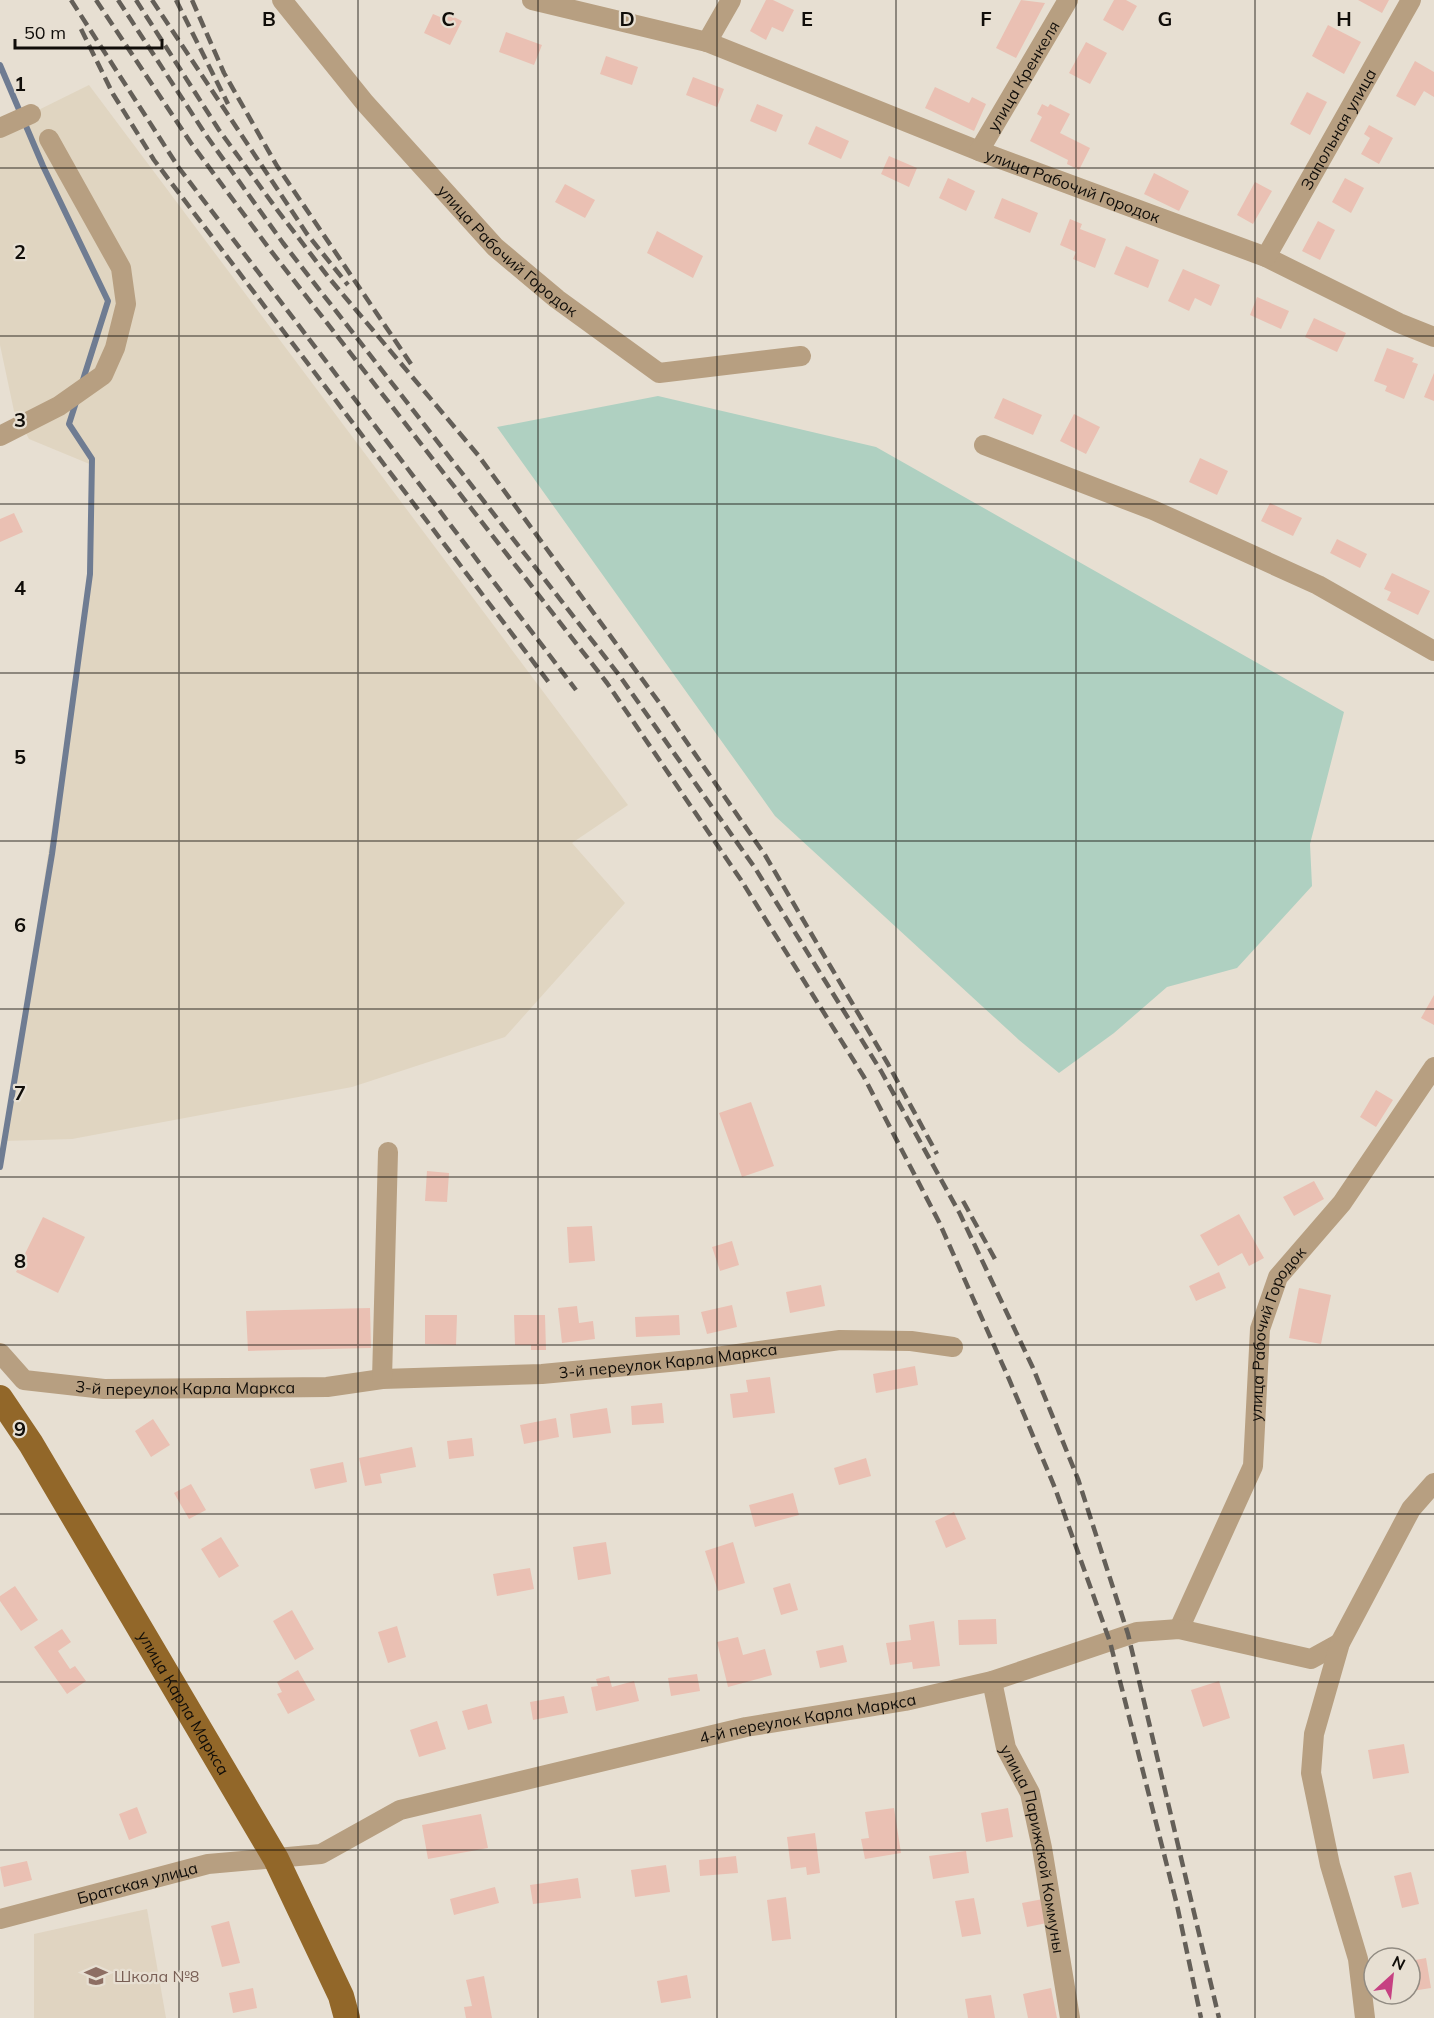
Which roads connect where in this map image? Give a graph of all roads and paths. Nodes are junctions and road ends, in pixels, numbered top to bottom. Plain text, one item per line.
1 (282, 0) edge
2 (532, 0) edge
3 (731, 0) edge
4 (1068, 0) edge
5 (1411, 0) edge
6 (707, 42) junction
7 (31, 114) dead end
8 (0, 128) edge
9 (49, 139) dead end
10 (979, 151) junction
11 (1266, 257) junction
12 (1434, 337) edge
13 (801, 356) dead end
14 (0, 436) edge
15 (984, 446) dead end
16 (1434, 651) edge
17 (1434, 1067) edge
18 (388, 1152) dead end
19 (953, 1347) dead end
20 (0, 1353) edge
21 (382, 1379) junction
22 (0, 1398) edge
23 (1434, 1483) edge
24 (1179, 1629) junction
25 (1341, 1643) junction
26 (992, 1681) junction
27 (276, 1859) junction
28 (0, 1919) edge
29 (347, 2018) edge
30 (1070, 2018) edge
31 (1365, 2018) edge

1 - 13 street, улица Рабочий Городок
2 - 6 street, улица Рабочий Городок
3 - 6 street
4 - 10 street, улица Кренкеля
5 - 11 street, Запольная улица
6 - 10 street, улица Рабочий Городок
7 - 8 street
9 - 14 street
10 - 11 street, улица Рабочий Городок
11 - 12 street, улица Рабочий Городок
15 - 16 street
17 - 24 street, улица Рабочий Городок
18 - 21 street
19 - 21 street, 3-й переулок Карла Маркса
20 - 21 street, 3-й переулок Карла Маркса
22 - 27 main road, улица Карла Маркса
23 - 25 street
24 - 25 street, 4-й переулок Карла Маркса
24 - 26 street, 4-й переулок Карла Маркса
25 - 31 street
26 - 27 street, 4-й переулок Карла Маркса
26 - 30 street, улица Парижской Коммуны
27 - 28 street, Братская улица
27 - 29 main road, улица Карла Маркса

